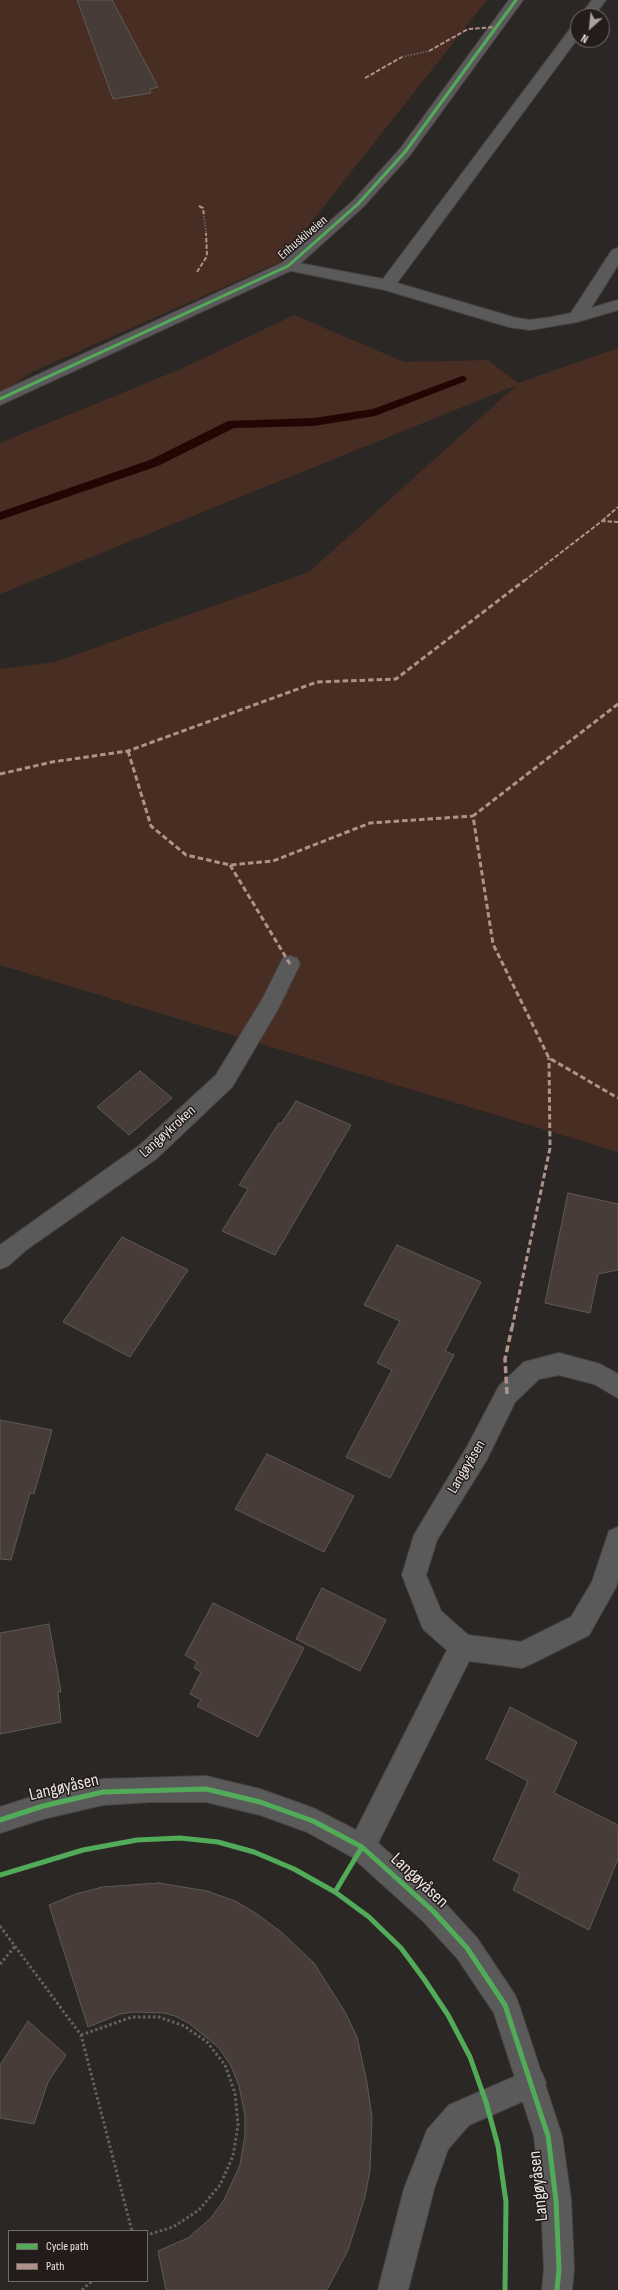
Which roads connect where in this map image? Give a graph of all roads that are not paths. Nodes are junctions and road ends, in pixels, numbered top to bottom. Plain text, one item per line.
1 (516, 0) edge
2 (570, 39) edge
3 (618, 253) edge
4 (288, 266) junction
5 (386, 284) junction
6 (618, 305) edge
7 (577, 317) junction
8 (0, 399) edge
9 (290, 964) dead end
10 (0, 1259) edge
11 (618, 1387) edge
12 (618, 1539) edge
13 (462, 1647) junction
14 (0, 1820) edge
15 (362, 1847) junction
16 (532, 2083) junction
17 (393, 2290) edge
18 (558, 2290) edge

1 - 4 street, Enhuskilveien
2 - 5 street
3 - 7 street
4 - 5 street
4 - 8 street, Enhuskilveien
5 - 7 street
6 - 7 street
9 - 10 street, Langøykroken
11 - 13 street, Langøyåsen
12 - 13 street
13 - 15 street
14 - 15 street, Langøyåsen
15 - 16 street, Langøyåsen
16 - 17 street
16 - 18 street, Langøyåsen

